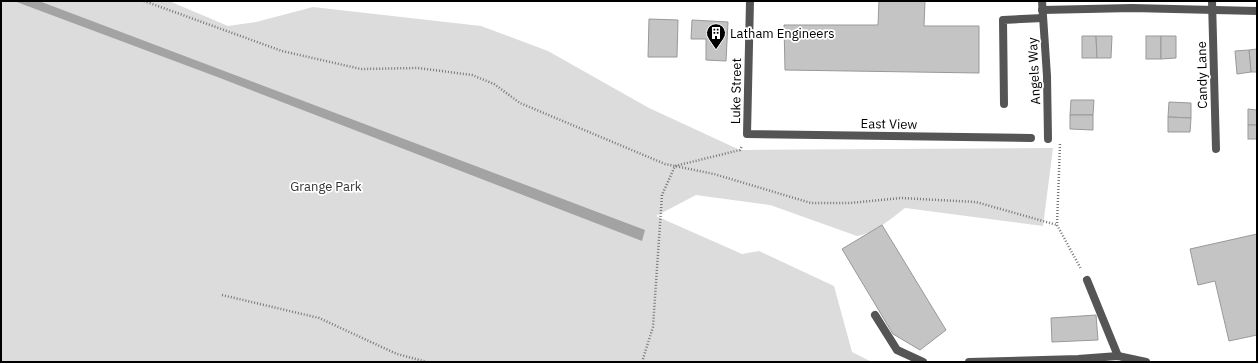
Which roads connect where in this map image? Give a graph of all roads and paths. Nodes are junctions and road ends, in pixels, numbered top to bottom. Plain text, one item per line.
1 (144, 1) edge
2 (750, 1) edge
3 (1042, 1) edge
4 (1212, 1) edge
5 (1212, 10) junction
6 (1257, 10) edge
7 (1043, 14) junction
8 (1004, 104) dead end
9 (747, 134) joint
10 (1031, 138) dead end
11 (1048, 139) joint
12 (1216, 149) dead end
13 (740, 150) dead end
14 (675, 166) junction
15 (1057, 225) junction
16 (1087, 280) joint
17 (222, 295) dead end
18 (875, 316) dead end
19 (1118, 356) junction
20 (427, 362) edge
21 (642, 362) edge
22 (923, 362) edge
23 (969, 362) edge
24 (1146, 362) edge

1 - 14 path
2 - 9 street, Luke Street
3 - 7 street, Angels Way
4 - 5 street, Candy Lane
5 - 6 street
5 - 7 street
5 - 12 street, Candy Lane
7 - 8 street
7 - 11 street, Angels Way
9 - 10 street, East View
11 - 15 path
13 - 14 path
14 - 15 path
14 - 21 path
15 - 16 path
16 - 19 street
17 - 20 path
18 - 22 street
19 - 23 street
19 - 24 street

